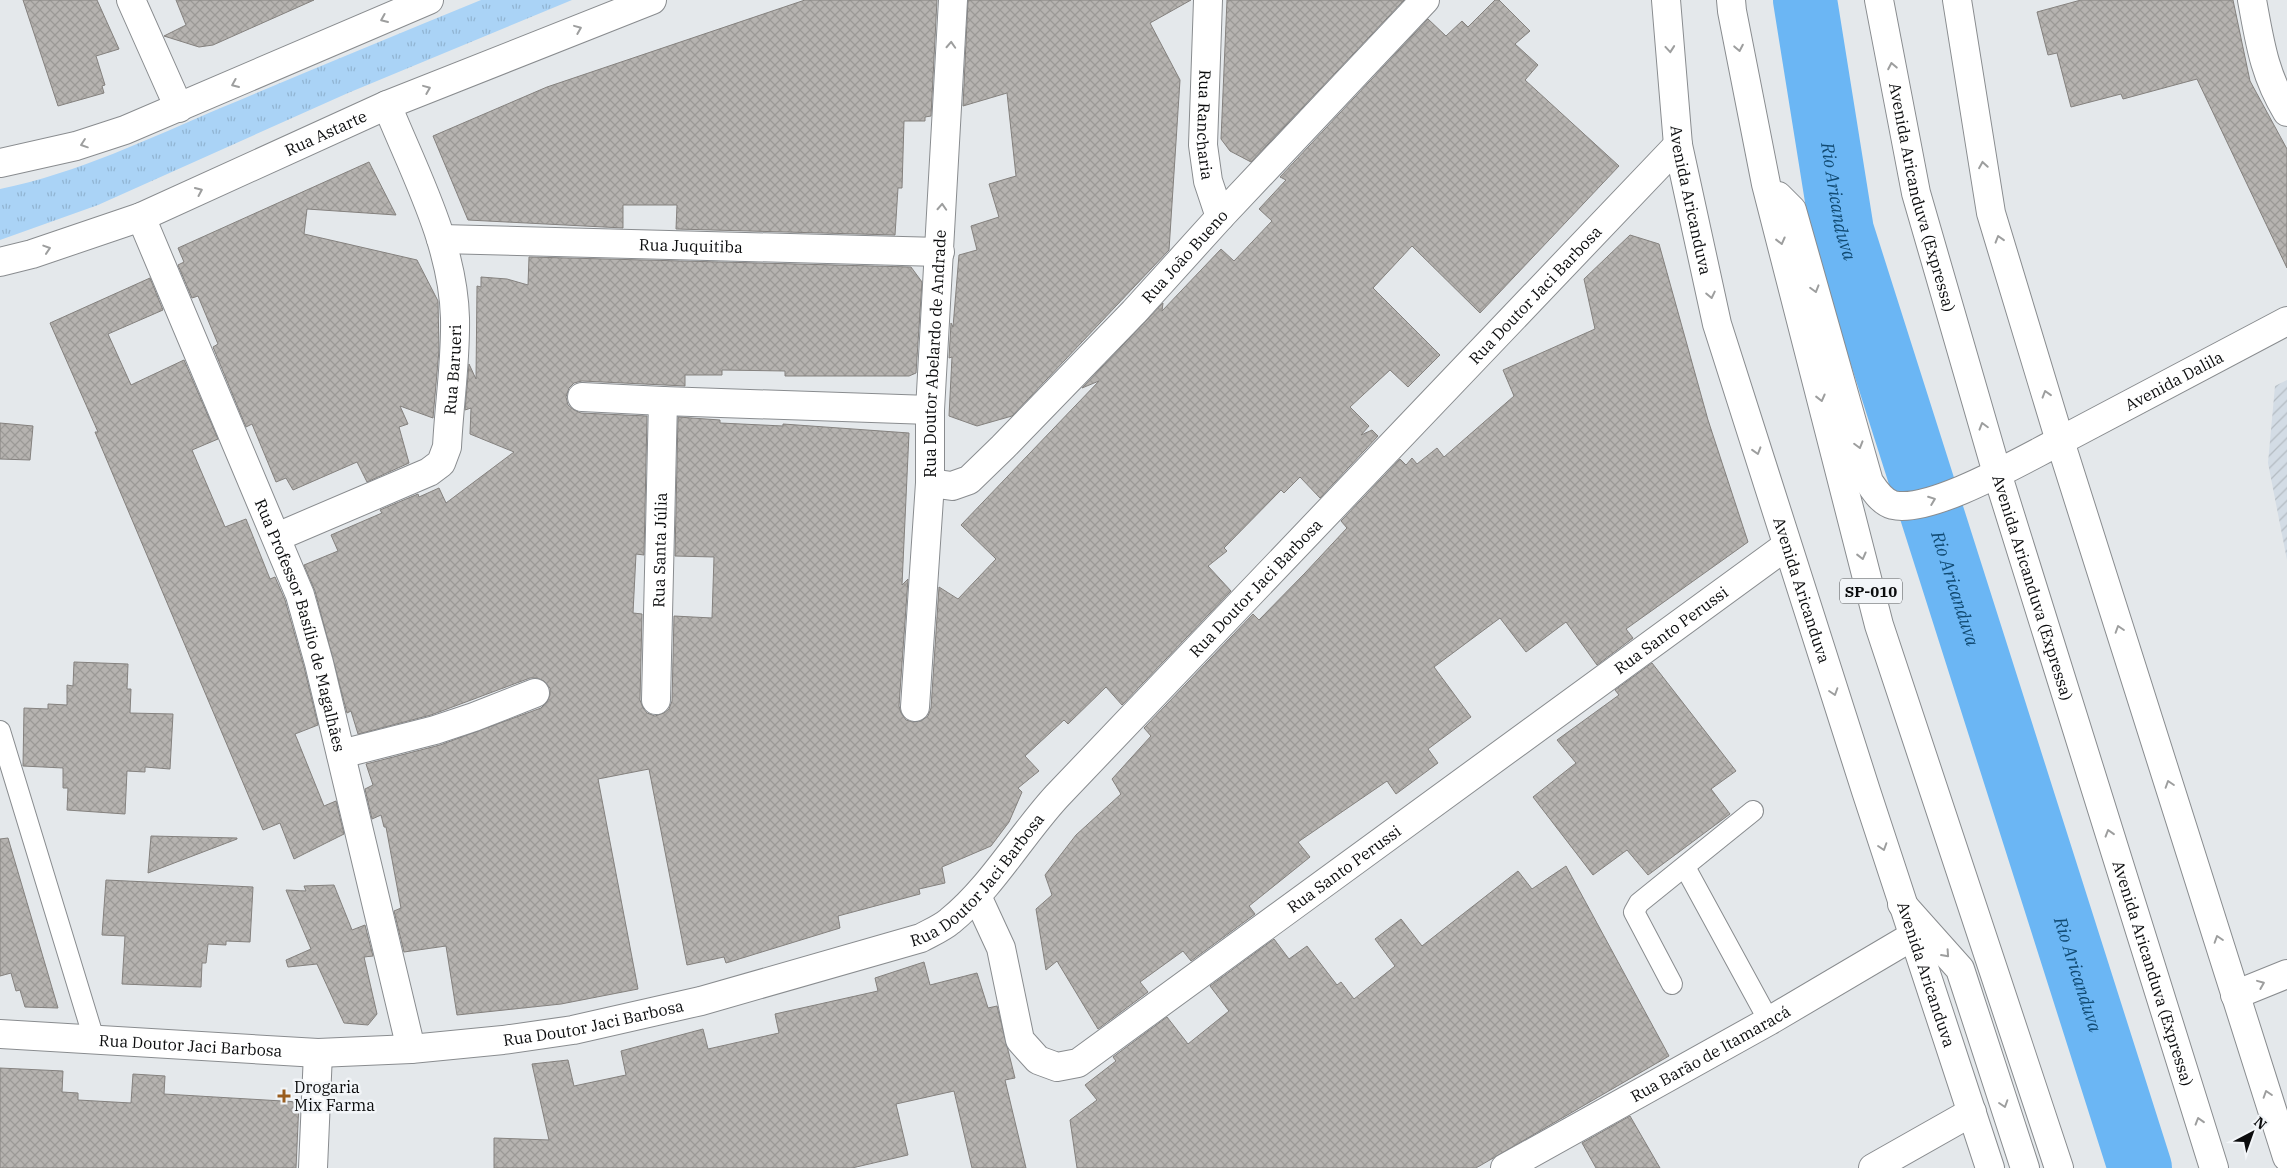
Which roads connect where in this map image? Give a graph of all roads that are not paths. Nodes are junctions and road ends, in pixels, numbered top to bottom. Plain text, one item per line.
1 (131, 0) edge
2 (428, 0) edge
3 (652, 0) edge
4 (953, 0) edge
5 (1208, 0) edge
6 (1425, 0) edge
7 (1666, 0) edge
8 (1732, 0) edge
9 (1880, 0) edge
10 (1957, 0) edge
11 (2252, 0) edge
12 (387, 105) junction
13 (179, 108) junction
14 (2287, 112) edge
15 (1678, 145) junction
16 (0, 163) edge
17 (1766, 184) junction
18 (141, 217) junction
19 (1220, 218) junction
20 (441, 239) junction
21 (940, 252) junction
22 (0, 262) edge
23 (2287, 321) edge
24 (582, 397) dead end
25 (663, 401) junction
26 (930, 410) junction
27 (2060, 441) junction
28 (1997, 473) junction
29 (930, 483) junction
30 (276, 538) junction
31 (1786, 546) junction
32 (535, 693) dead end
33 (656, 700) dead end
34 (915, 707) dead end
35 (0, 731) edge
36 (341, 754) junction
37 (1753, 811) dead end
38 (1685, 867) junction
39 (977, 896) junction
40 (1902, 904) junction
41 (1913, 936) junction
42 (2287, 974) edge
43 (1672, 984) dead end
44 (2236, 995) junction
45 (1769, 1021) junction
46 (0, 1034) edge
47 (94, 1040) junction
48 (411, 1049) junction
49 (318, 1053) junction
50 (1972, 1112) junction
51 (2287, 1157) edge
52 (313, 1168) edge
53 (1505, 1168) edge
54 (1873, 1168) edge
55 (1990, 1168) edge
56 (2025, 1168) edge
57 (2059, 1168) edge
58 (2214, 1168) edge

1 - 13 main road
2 -> 13 main road
12 -> 3 main road, Rua Astarte
21 -> 4 main road, Rua Doutor Abelardo de Andrade
5 - 19 main road, Rua Rancharia
6 - 19 main road, Rua João Bueno
7 -> 15 main road, Avenida Aricanduva
8 -> 17 main road, SP-010
28 -> 9 main road, Avenida Aricanduva (Expressa)
27 -> 10 main road
11 - 14 main road
18 -> 12 main road, Rua Astarte
12 - 20 main road, Rua Barueri
13 -> 16 main road
15 -> 31 main road, Avenida Aricanduva
15 - 39 main road, Rua Doutor Jaci Barbosa
17 -> 28 main road, Avenida Dalila
17 -> 57 main road, SP-010
22 -> 18 main road, Rua Astarte
18 - 30 main road, Rua Professor Basílio de Magalhães
19 - 29 main road, Rua João Bueno
20 - 21 main road, Rua Juquitiba
20 - 30 main road, Rua Barueri
21 - 26 main road, Rua Doutor Abelardo de Andrade
23 - 27 main road, Avenida Dalila
24 - 25 main road
25 - 26 main road
25 - 33 main road, Rua Santa Júlia
26 - 29 main road, Rua Doutor Abelardo de Andrade
27 - 28 main road, Avenida Dalila
44 -> 27 main road
58 -> 28 main road, Avenida Aricanduva (Expressa)
29 - 34 main road, Rua Doutor Abelardo de Andrade
30 - 36 main road, Rua Professor Basílio de Magalhães
31 - 39 main road, Rua Santo Perussi
31 -> 40 main road, Avenida Aricanduva
32 - 36 main road
35 - 47 lane
36 - 48 main road, Rua Professor Basílio de Magalhães
37 - 38 lane
38 - 43 lane
38 - 45 lane
39 - 48 main road, Rua Doutor Jaci Barbosa
40 - 41 main road, Avenida Aricanduva
40 -> 56 main road
41 - 45 main road, Rua Barão de Itamaracá
41 - 50 main road, Avenida Aricanduva
44 -> 42 main road
51 -> 44 main road
45 - 53 main road, Rua Barão de Itamaracá
46 - 47 main road, Rua Doutor Jaci Barbosa
47 - 49 main road, Rua Doutor Jaci Barbosa
48 - 49 main road, Rua Doutor Jaci Barbosa
49 - 52 main road
50 - 54 main road
50 - 55 main road, Avenida Aricanduva

